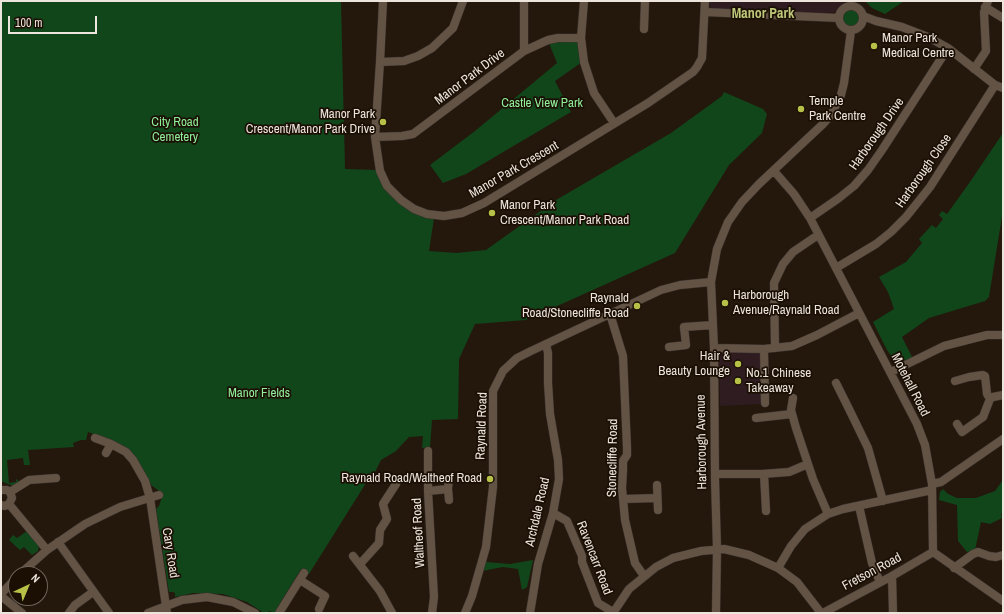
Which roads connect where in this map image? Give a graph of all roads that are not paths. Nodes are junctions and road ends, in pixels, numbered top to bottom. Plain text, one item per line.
1 (382, 1) edge
2 (463, 1) edge
3 (524, 1) edge
4 (584, 1) edge
5 (645, 1) edge
6 (706, 1) edge
7 (852, 4) edge
8 (986, 4) edge
9 (705, 12) junction
10 (863, 16) junction
11 (839, 18) junction
12 (1003, 18) edge
13 (644, 29) dead end
14 (851, 30) junction
15 (581, 38) junction
16 (948, 48) junction
17 (524, 51) junction
18 (380, 62) junction
19 (974, 69) junction
20 (999, 87) edge
21 (614, 123) junction
22 (375, 137) junction
23 (774, 171) junction
24 (810, 218) junction
25 (818, 235) junction
26 (836, 268) junction
27 (711, 282) junction
28 (859, 313) junction
29 (610, 314) junction
30 (713, 325) junction
31 (1003, 335) edge
32 (546, 344) junction
33 (669, 347) dead end
34 (714, 348) junction
35 (775, 348) junction
36 (764, 349) junction
37 (891, 372) junction
38 (955, 381) dead end
39 (836, 383) dead end
40 (1003, 395) edge
41 (793, 398) dead end
42 (990, 400) junction
43 (766, 403) dead end
44 (792, 414) junction
45 (756, 418) dead end
46 (957, 424) dead end
47 (95, 438) dead end
48 (1003, 439) edge
49 (111, 444) junction
50 (428, 451) dead end
51 (106, 453) dead end
52 (808, 464) junction
53 (714, 474) junction
54 (764, 474) junction
55 (56, 478) dead end
56 (449, 478) dead end
57 (396, 484) dead end
58 (657, 485) dead end
59 (932, 487) junction
60 (448, 489) junction
61 (1, 490) edge
62 (428, 491) junction
63 (10, 492) junction
64 (159, 495) dead end
65 (150, 498) junction
66 (658, 498) junction
67 (623, 499) junction
68 (449, 500) dead end
69 (883, 501) junction
70 (5, 504) edge
71 (859, 506) junction
72 (658, 510) dead end
73 (766, 511) dead end
74 (553, 512) junction
75 (828, 514) junction
76 (58, 542) junction
77 (47, 550) junction
78 (718, 550) junction
79 (933, 552) junction
80 (1003, 555) edge
81 (353, 556) dead end
82 (360, 564) junction
83 (29, 566) edge
84 (778, 568) junction
85 (954, 568) junction
86 (644, 576) junction
87 (892, 576) junction
88 (880, 582) junction
89 (8, 587) edge
90 (93, 592) junction
91 (1, 595) edge
92 (1003, 601) edge
93 (167, 609) edge
94 (319, 609) dead end
95 (391, 612) edge
96 (22, 613) edge
97 (69, 613) edge
98 (109, 613) edge
99 (148, 613) edge
100 (255, 613) edge
101 (279, 613) edge
102 (432, 613) edge
103 (465, 613) edge
104 (530, 613) edge
105 (613, 613) edge
106 (716, 613) edge
107 (822, 613) edge
108 (893, 613) edge

1 - 18 street, Manor Park Crescent
2 - 18 street
3 - 17 street
4 - 15 street
5 - 13 street
6 - 9 street, Manor Park Crescent
7 - 10 street
7 - 11 street
8 - 12 street
8 - 19 street
9 - 11 street
9 - 21 street, Manor Park Crescent
10 - 14 street
10 - 16 street
11 - 14 street
14 - 23 street, Harborough Avenue
15 - 17 street, Manor Park Drive
15 - 21 street
16 - 19 street
16 - 24 street, Harborough Drive
17 - 22 street, Manor Park Drive
18 - 22 street, Manor Park Crescent
19 - 20 street
20 - 26 street, Harborough Close
21 - 22 street, Manor Park Crescent
23 - 24 street, Motehall Road
23 - 27 street, Harborough Avenue
24 - 25 street, Motehall Road
25 - 26 street, Motehall Road
25 - 35 street
26 - 28 street, Motehall Road
27 - 29 street, Raynald Road
27 - 30 street, Harborough Avenue
28 - 35 street
28 - 37 street, Motehall Road
29 - 32 street, Raynald Road
29 - 67 street, Stonecliffe Road
30 - 33 street
30 - 34 street, Harborough Avenue
31 - 37 street
32 - 74 street, Archdale Road
32 - 103 street, Raynald Road
34 - 36 street
34 - 53 street, Harborough Avenue
35 - 36 street
36 - 43 street
37 - 59 street, Motehall Road
38 - 42 street
39 - 69 street
40 - 42 street
41 - 44 street
42 - 46 street
44 - 45 street
44 - 52 street
47 - 49 street, Cary Road
48 - 59 street
49 - 51 street
49 - 65 street, Cary Road
50 - 62 street, Waltheof Road
52 - 54 street
52 - 75 street
53 - 54 street
53 - 78 street, Harborough Avenue
54 - 73 street
55 - 63 street
56 - 60 street
57 - 82 street
58 - 66 street
59 - 69 street
59 - 79 street, Motehall Road
60 - 62 street
60 - 68 street
61 - 63 street
62 - 102 street, Waltheof Road
63 - 70 street
64 - 65 street
65 - 76 street
65 - 93 street, Cary Road
66 - 67 street
66 - 72 street
67 - 86 street, Stonecliffe Road
69 - 71 street
70 - 77 street
71 - 75 street
71 - 88 street
74 - 104 street, Archdale Road
74 - 105 street, Ravencarr Road
75 - 84 street
76 - 77 street
76 - 90 street
77 - 83 street
78 - 84 street
78 - 86 street
78 - 106 street, Harborough Avenue
79 - 85 street
79 - 87 street, Fretson Road
80 - 85 street
81 - 82 street
82 - 95 street
84 - 107 street
85 - 92 street
86 - 105 street
87 - 88 street, Fretson Road
87 - 108 street
88 - 107 street, Fretson Road
89 - 91 street
90 - 97 street
90 - 98 street
91 - 96 street
93 - 99 street
93 - 100 street
94 - 101 street

